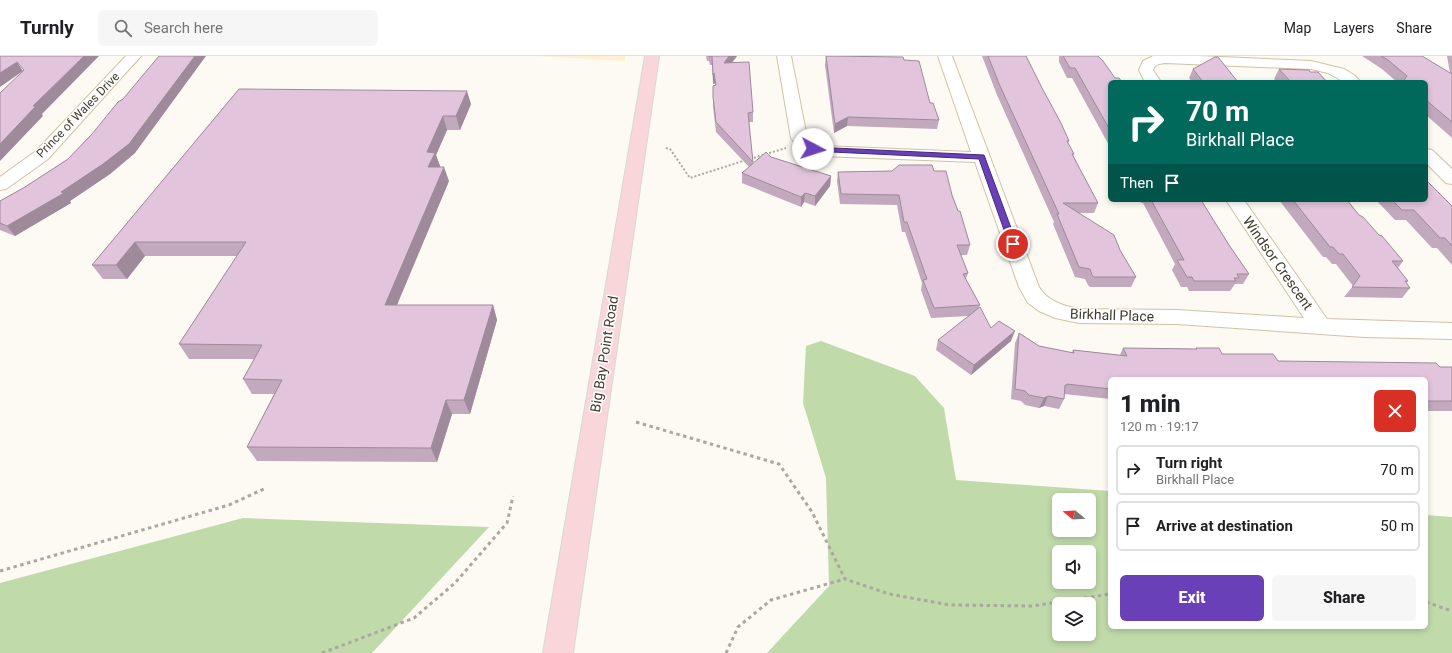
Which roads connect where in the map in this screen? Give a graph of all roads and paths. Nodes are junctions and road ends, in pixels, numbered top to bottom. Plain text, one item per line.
1 (134, 56) edge
2 (652, 56) edge
3 (784, 56) edge
4 (945, 56) edge
5 (1152, 80) edge
6 (1350, 80) edge
7 (666, 148) dead end
8 (788, 148) dead end
9 (1428, 156) edge
10 (981, 157) junction
11 (1452, 180) edge
12 (0, 185) edge
13 (1236, 202) edge
14 (1321, 326) junction
15 (1452, 331) edge
16 (636, 422) dead end
17 (266, 488) dead end
18 (513, 496) dead end
19 (0, 571) edge
20 (845, 579) junction
21 (1108, 594) edge
22 (1428, 603) edge
23 (1452, 611) edge
24 (322, 653) edge
25 (558, 653) edge
26 (726, 653) edge

1 - 12 street, Prince of Wales Drive
2 - 25 main road, Big Bay Point Road
3 - 10 street
4 - 10 street, Birkhall Place
5 - 6 street
7 - 8 path
9 - 11 street
10 - 14 street, Birkhall Place
13 - 14 street, Windsor Crescent
14 - 15 street, Birkhall Place
16 - 20 path
17 - 19 path
18 - 24 path
20 - 21 path
20 - 26 path
22 - 23 path

